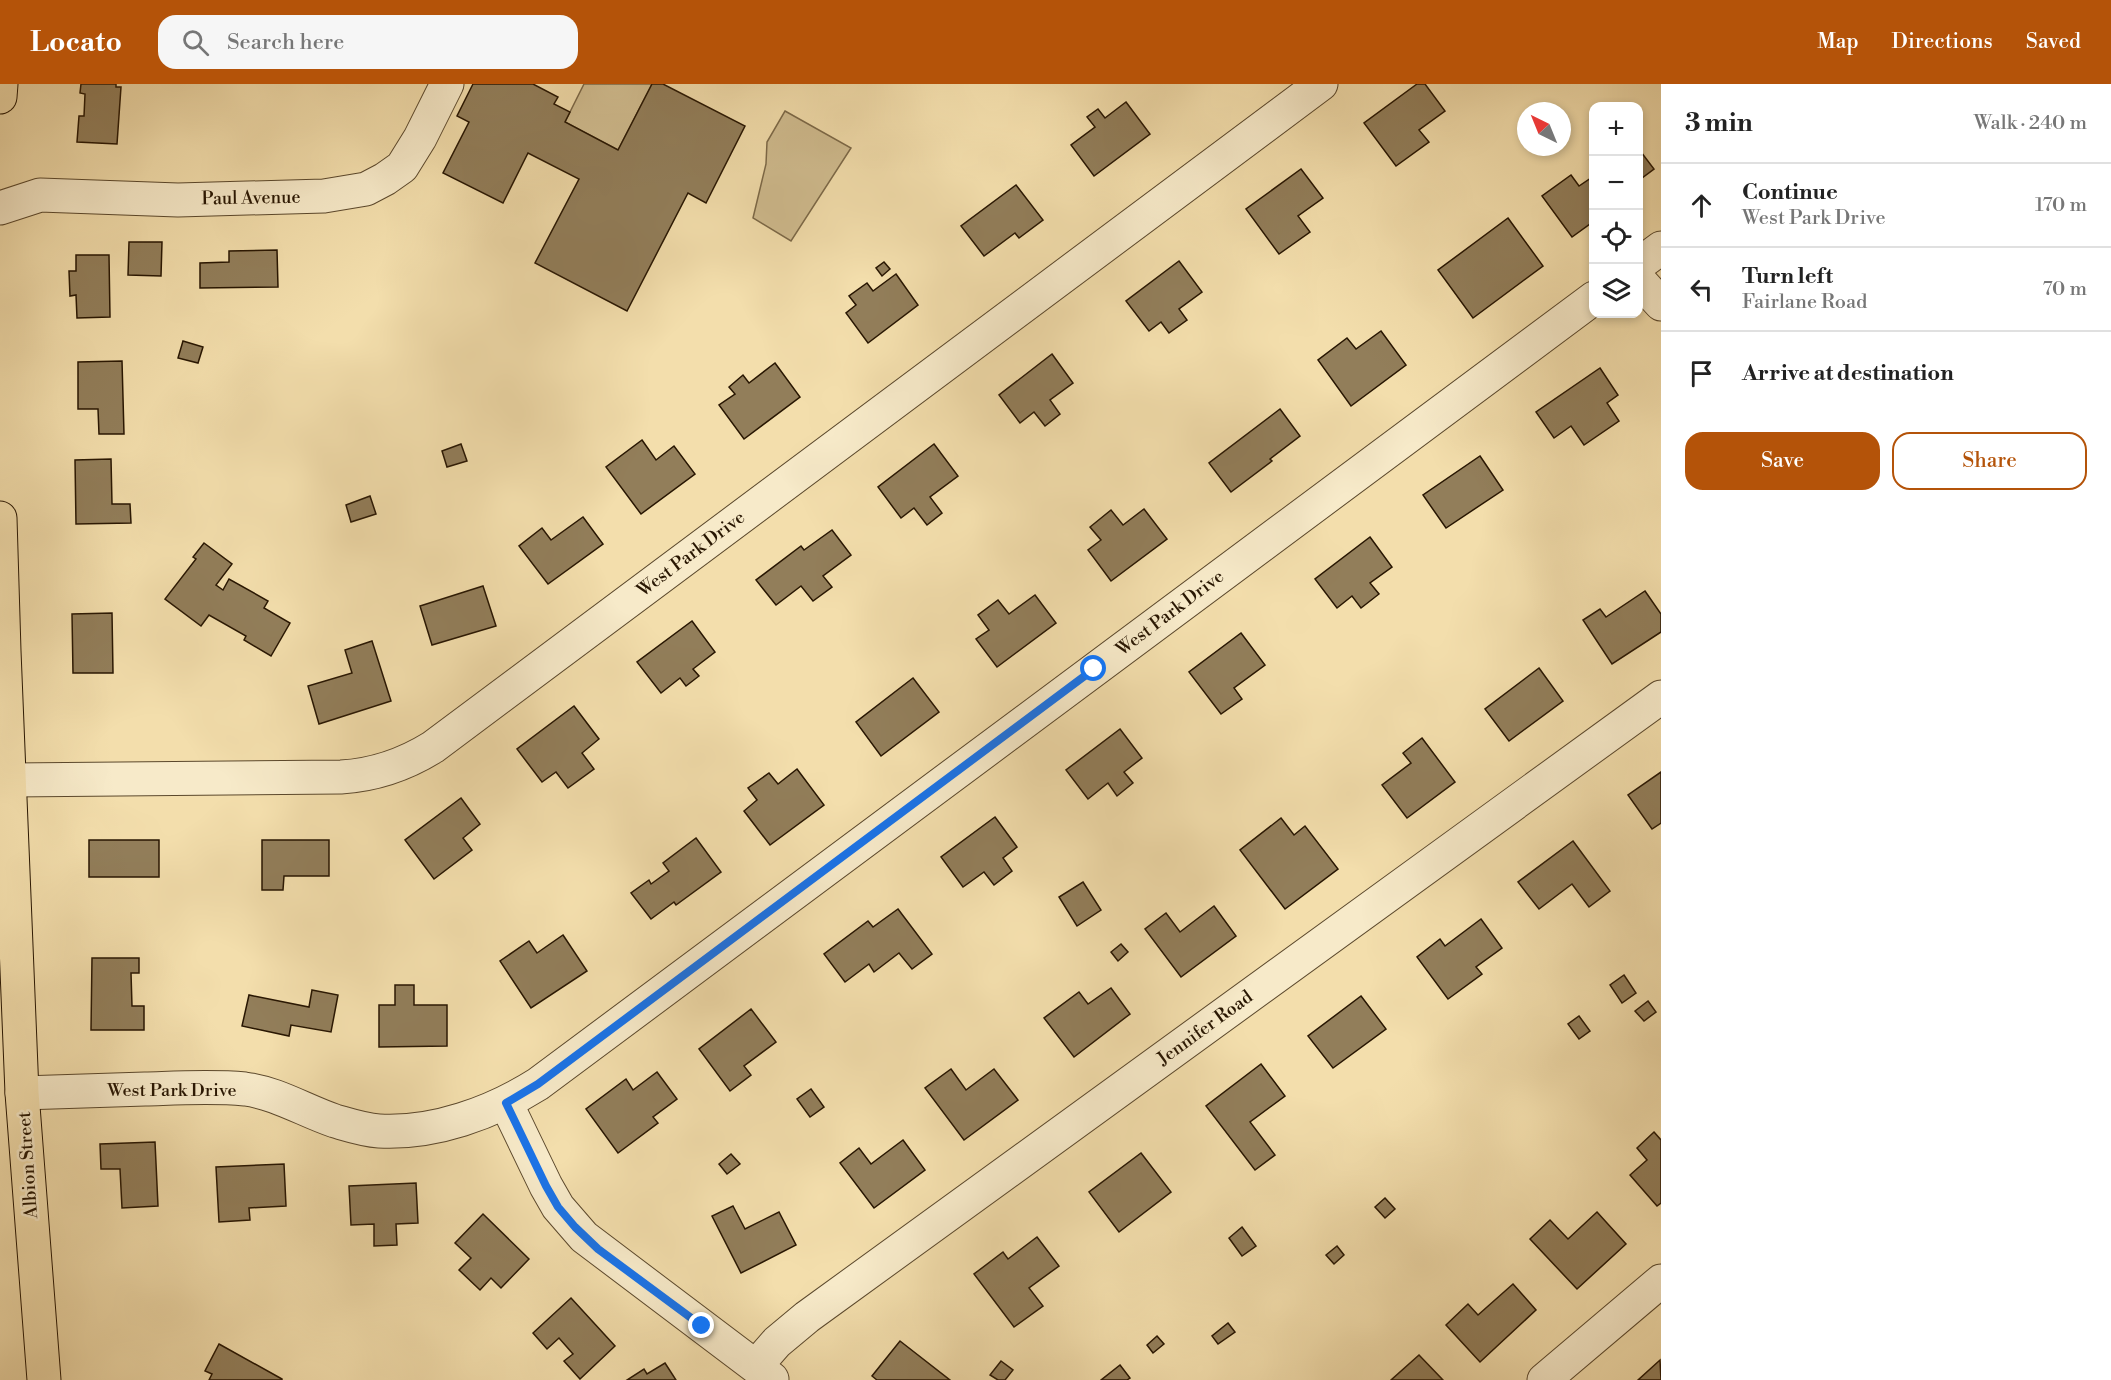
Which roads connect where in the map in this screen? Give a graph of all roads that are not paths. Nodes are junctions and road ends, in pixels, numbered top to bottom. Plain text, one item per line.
1 (1, 84) edge
2 (447, 84) edge
3 (1321, 84) edge
4 (0, 97) edge
5 (0, 208) edge
6 (1661, 248) edge
7 (1639, 264) edge
8 (1643, 284) edge
9 (1589, 301) edge
10 (1661, 304) edge
11 (0, 518) edge
12 (1661, 697) edge
13 (10, 780) junction
14 (22, 1093) junction
15 (506, 1103) junction
16 (1661, 1281) edge
17 (764, 1373) edge
18 (44, 1380) edge
19 (1544, 1380) edge

1 - 4 main road
2 - 5 street, Paul Avenue
3 - 13 street, West Park Drive
6 - 7 street
8 - 10 street
9 - 15 street, West Park Drive
11 - 13 main road, Albion Street
12 - 17 street, Jennifer Road
13 - 14 main road, Albion Street
14 - 15 street, West Park Drive
14 - 18 main road, Albion Street
15 - 17 street
16 - 19 street

